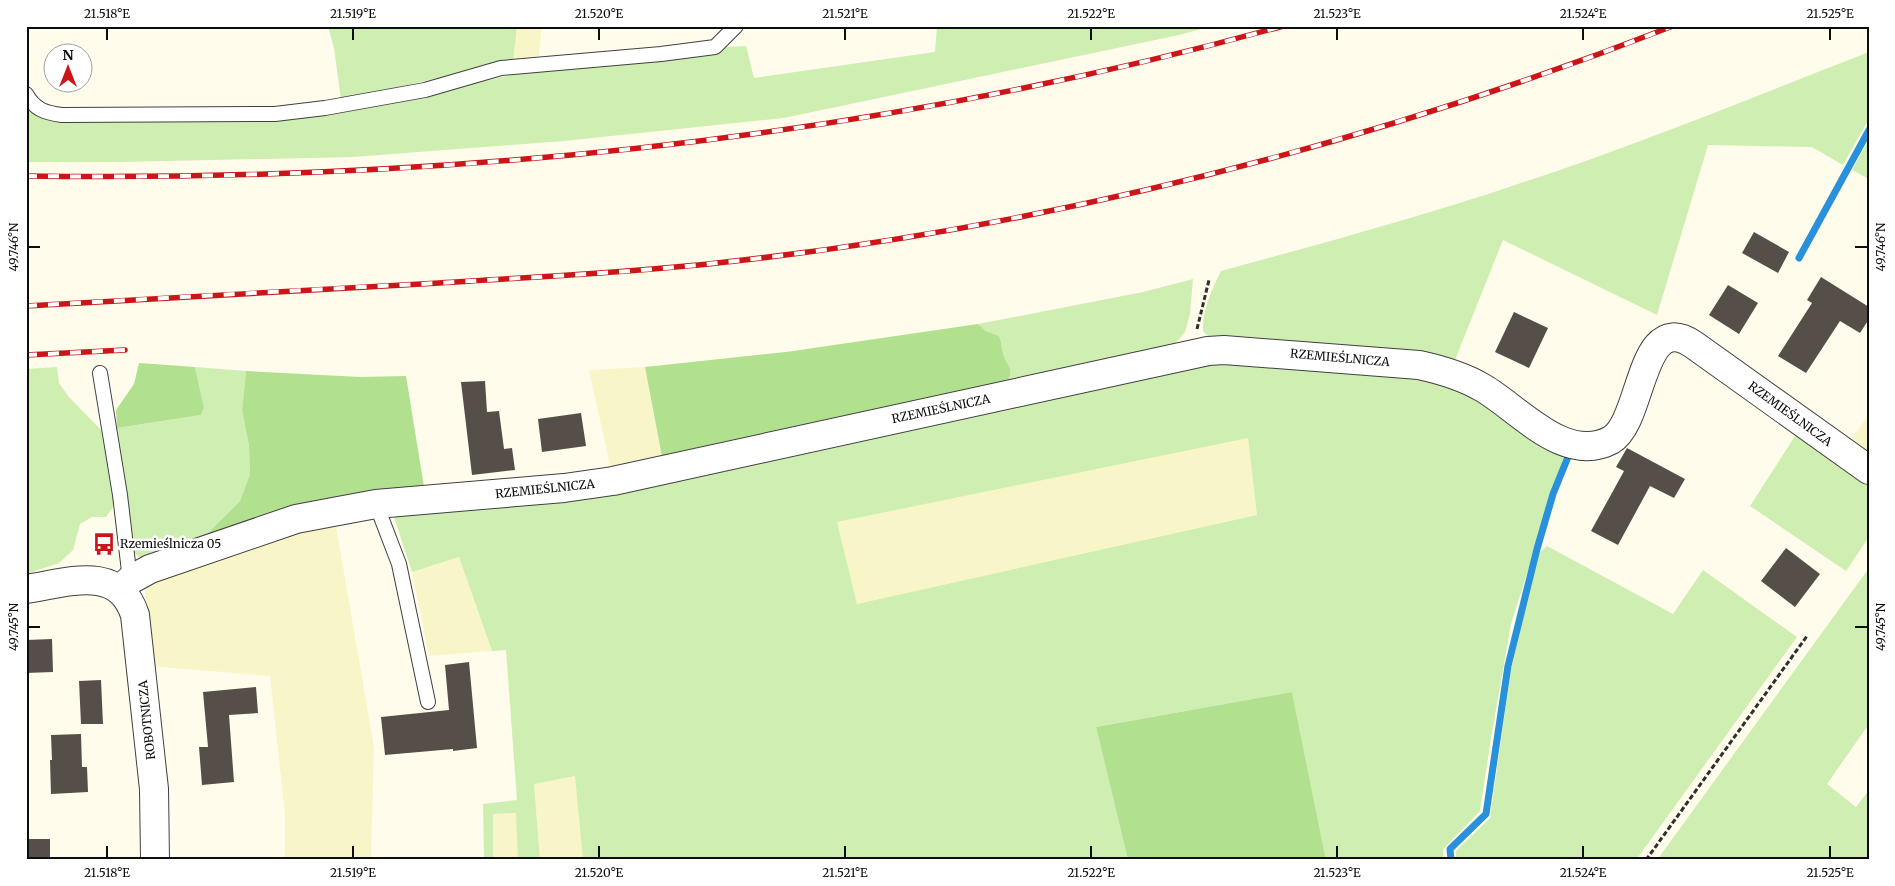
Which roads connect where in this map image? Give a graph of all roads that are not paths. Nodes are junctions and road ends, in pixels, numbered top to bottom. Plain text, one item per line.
1 (736, 26) edge
2 (26, 94) edge
3 (100, 373) dead end
4 (1869, 470) edge
5 (376, 504) junction
6 (122, 586) junction
7 (26, 590) edge
8 (428, 702) dead end
9 (155, 860) edge

1 - 2 lane
3 - 6 lane
4 - 5 street, RZEMIEŚLNICZA
5 - 6 street, RZEMIEŚLNICZA
5 - 8 lane
6 - 7 street
6 - 9 street, ROBOTNICZA

